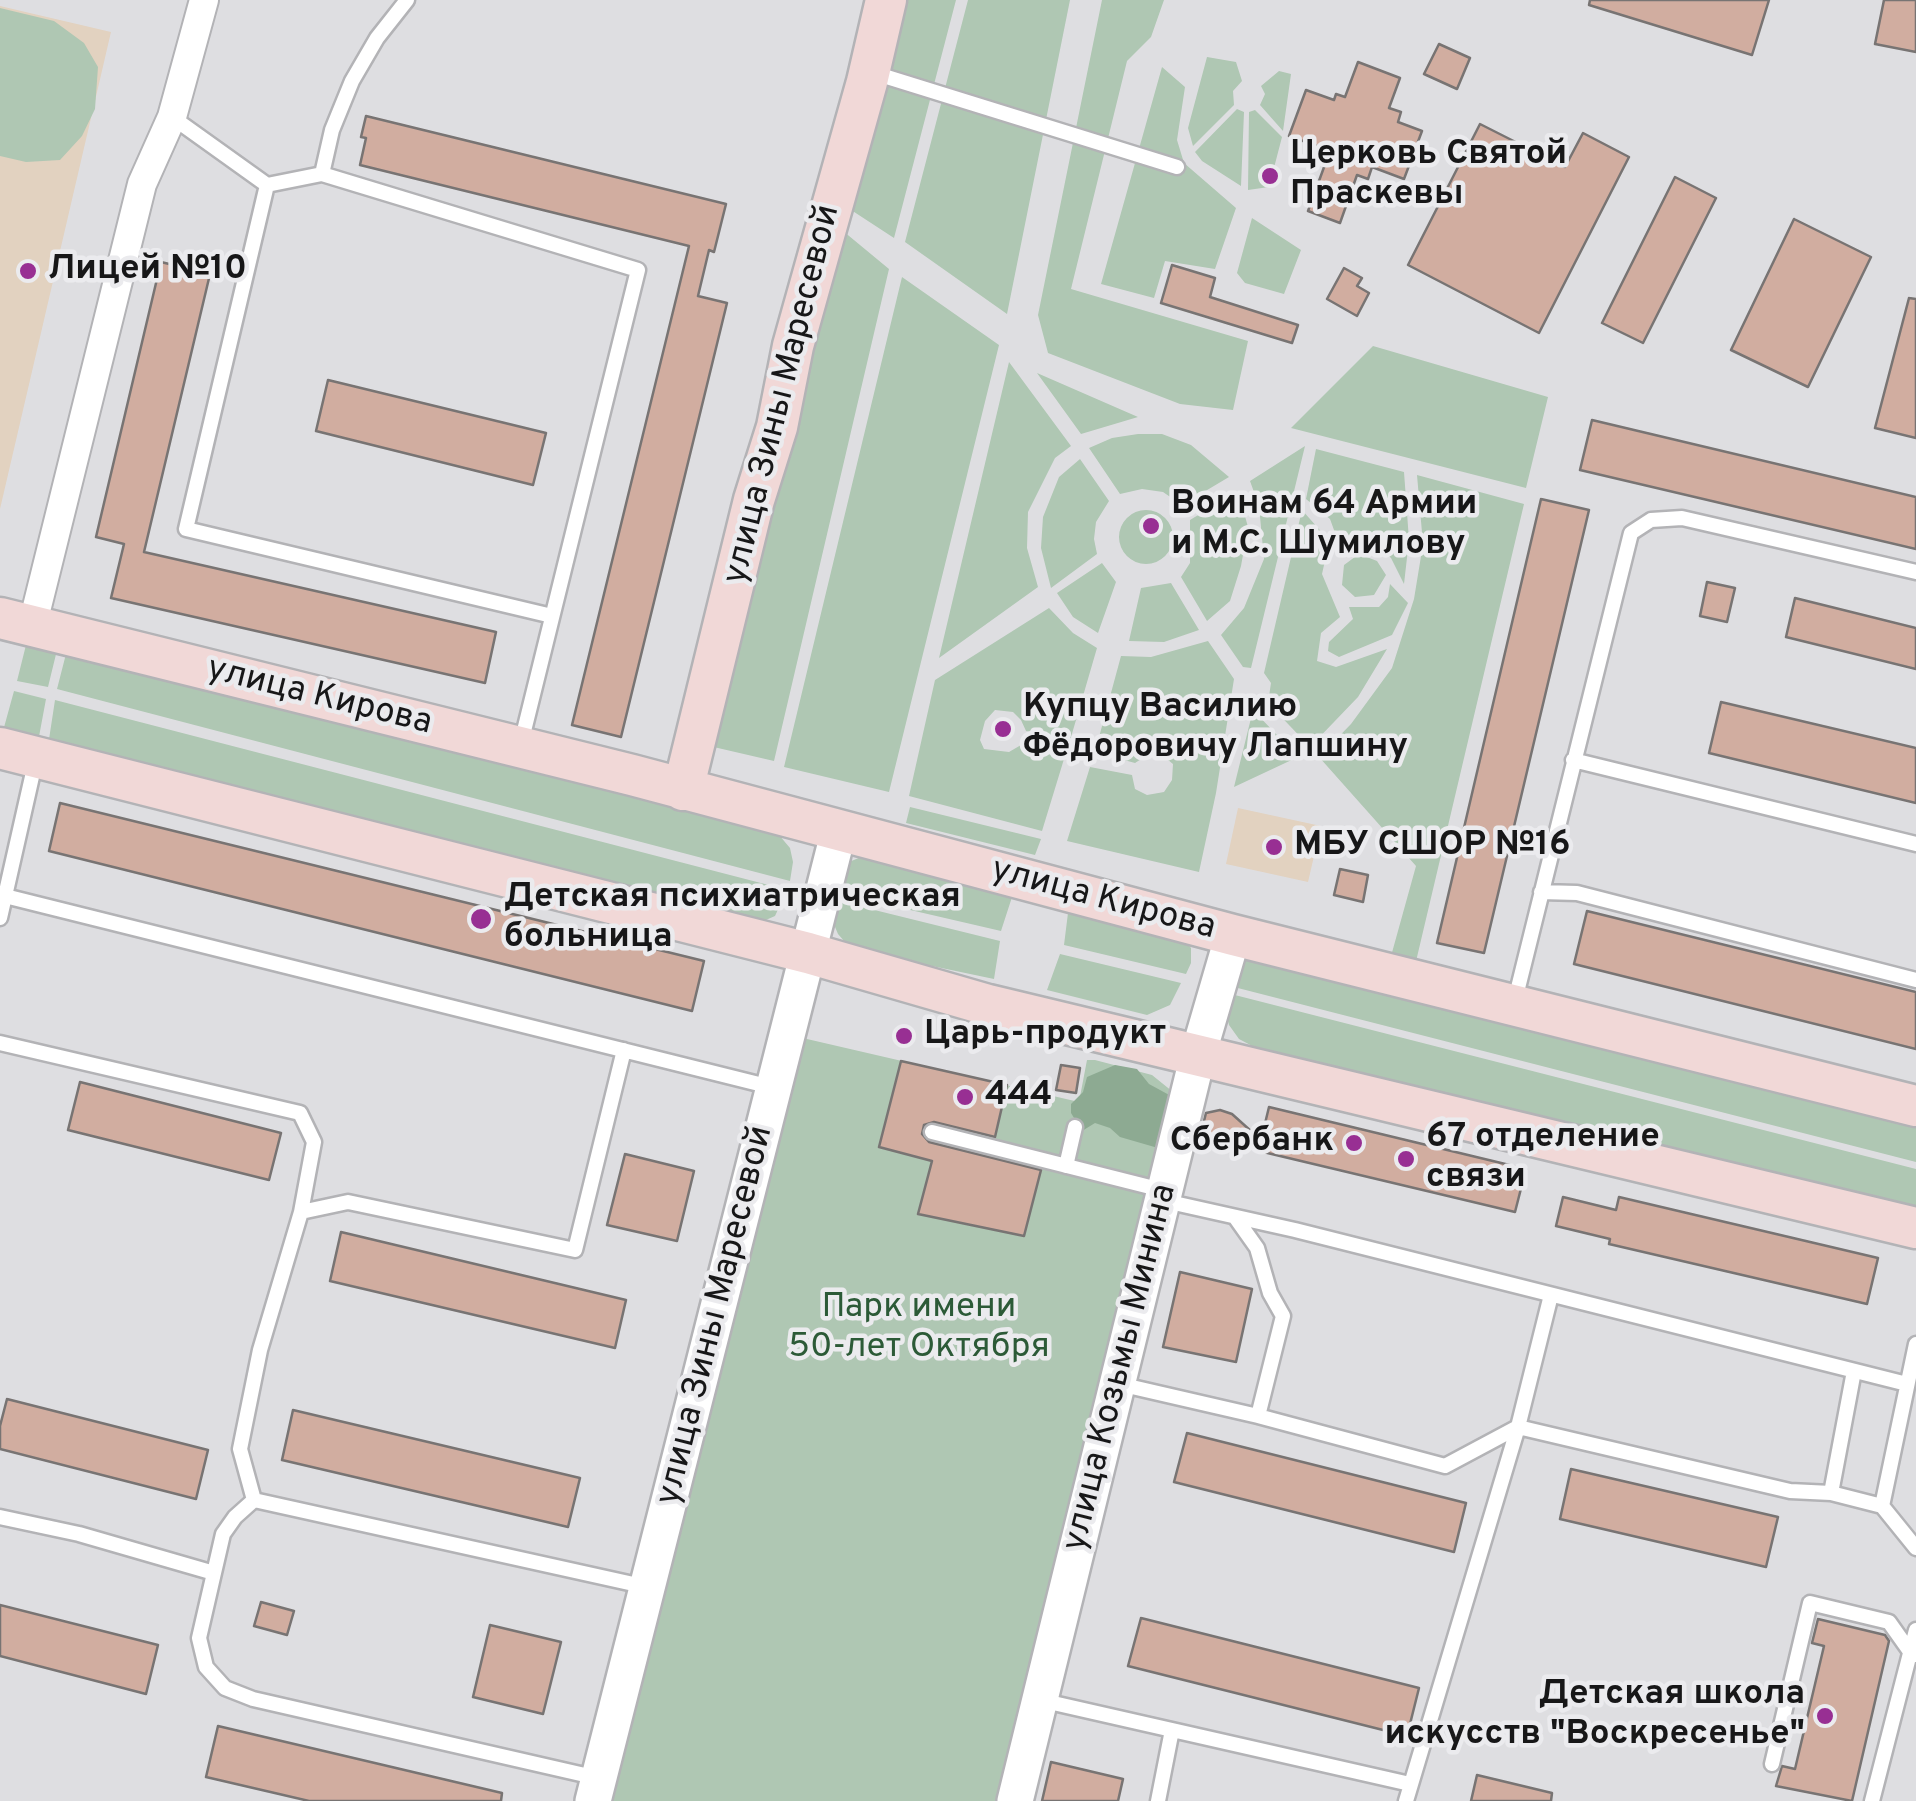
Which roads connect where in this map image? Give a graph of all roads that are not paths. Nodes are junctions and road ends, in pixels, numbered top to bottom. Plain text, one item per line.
1 (204, 0) edge
2 (406, 0) edge
3 (886, 0) edge
4 (869, 72) junction
5 (172, 118) junction
6 (1177, 167) dead end
7 (322, 174) junction
8 (267, 185) junction
9 (1916, 572) edge
10 (552, 616) junction
11 (16, 622) edge
12 (520, 748) junction
13 (18, 753) edge
14 (1574, 760) junction
15 (684, 790) junction
16 (838, 830) junction
17 (1916, 844) edge
18 (1541, 892) junction
19 (5, 896) junction
20 (0, 918) edge
21 (1232, 935) junction
22 (808, 953) junction
23 (1916, 980) edge
24 (1513, 1006) junction
25 (0, 1043) edge
26 (624, 1050) junction
27 (1198, 1054) junction
28 (775, 1088) junction
29 (1916, 1106) edge
30 (1075, 1127) dead end
31 (932, 1132) dead end
32 (1066, 1166) junction
33 (1165, 1196) junction
34 (301, 1212) junction
35 (1235, 1217) junction
36 (1916, 1228) edge
37 (1551, 1294) junction
38 (1916, 1344) edge
39 (1854, 1371) junction
40 (1118, 1384) junction
41 (1907, 1384) junction
42 (1258, 1416) junction
43 (1518, 1427) junction
44 (1831, 1493) junction
45 (254, 1500) junction
46 (1882, 1506) junction
47 (0, 1517) edge
48 (1916, 1548) edge
49 (214, 1573) junction
50 (647, 1587) junction
51 (1916, 1630) edge
52 (1913, 1654) edge
53 (1040, 1700) junction
54 (1172, 1730) junction
55 (1772, 1764) dead end
56 (1410, 1784) junction
57 (596, 1790) edge
58 (1015, 1801) edge
59 (1158, 1801) edge
60 (1406, 1801) edge
61 (1872, 1801) edge

1 - 5 street
2 - 7 lane
3 - 4 main road, улица Зины Маресевой
4 - 6 lane
4 - 15 main road, улица Зины Маресевой
5 - 8 lane
5 - 11 street
7 - 8 lane
7 - 10 lane
8 - 10 lane
9 - 14 lane
10 - 12 lane
11 - 12 main road, улица Кирова
12 - 15 main road, улица Кирова
13 - 19 lane
13 - 22 main road
14 - 17 lane
14 - 18 lane
15 - 16 main road, улица Кирова
16 - 21 main road, улица Кирова
16 - 22 street, улица Зины Маресевой
18 - 23 lane
18 - 24 lane
19 - 20 lane
19 - 26 lane
21 - 24 main road, улица Кирова
21 - 27 street, улица Козьмы Минина
22 - 27 main road
22 - 28 street, улица Зины Маресевой
24 - 29 main road, улица Кирова
25 - 34 lane
26 - 28 lane
26 - 34 lane
27 - 33 street, улица Козьмы Минина
27 - 36 main road
28 - 50 street, улица Зины Маресевой
30 - 32 lane
31 - 32 lane
32 - 33 lane
33 - 35 lane
33 - 40 street, улица Козьмы Минина
34 - 45 lane
35 - 37 lane
35 - 42 lane
37 - 39 lane
37 - 43 lane
38 - 41 lane
39 - 41 lane
39 - 44 lane
40 - 42 lane
40 - 53 street, улица Козьмы Минина
41 - 46 lane
42 - 43 lane
43 - 44 lane
43 - 56 lane
44 - 46 lane
45 - 49 lane
45 - 50 lane
46 - 48 lane
47 - 49 lane
49 - 57 lane
50 - 57 street, улица Зины Маресевой
51 - 52 lane
52 - 55 lane
52 - 61 lane
53 - 54 lane
53 - 58 street, улица Козьмы Минина
54 - 56 lane
54 - 59 lane
56 - 60 lane

